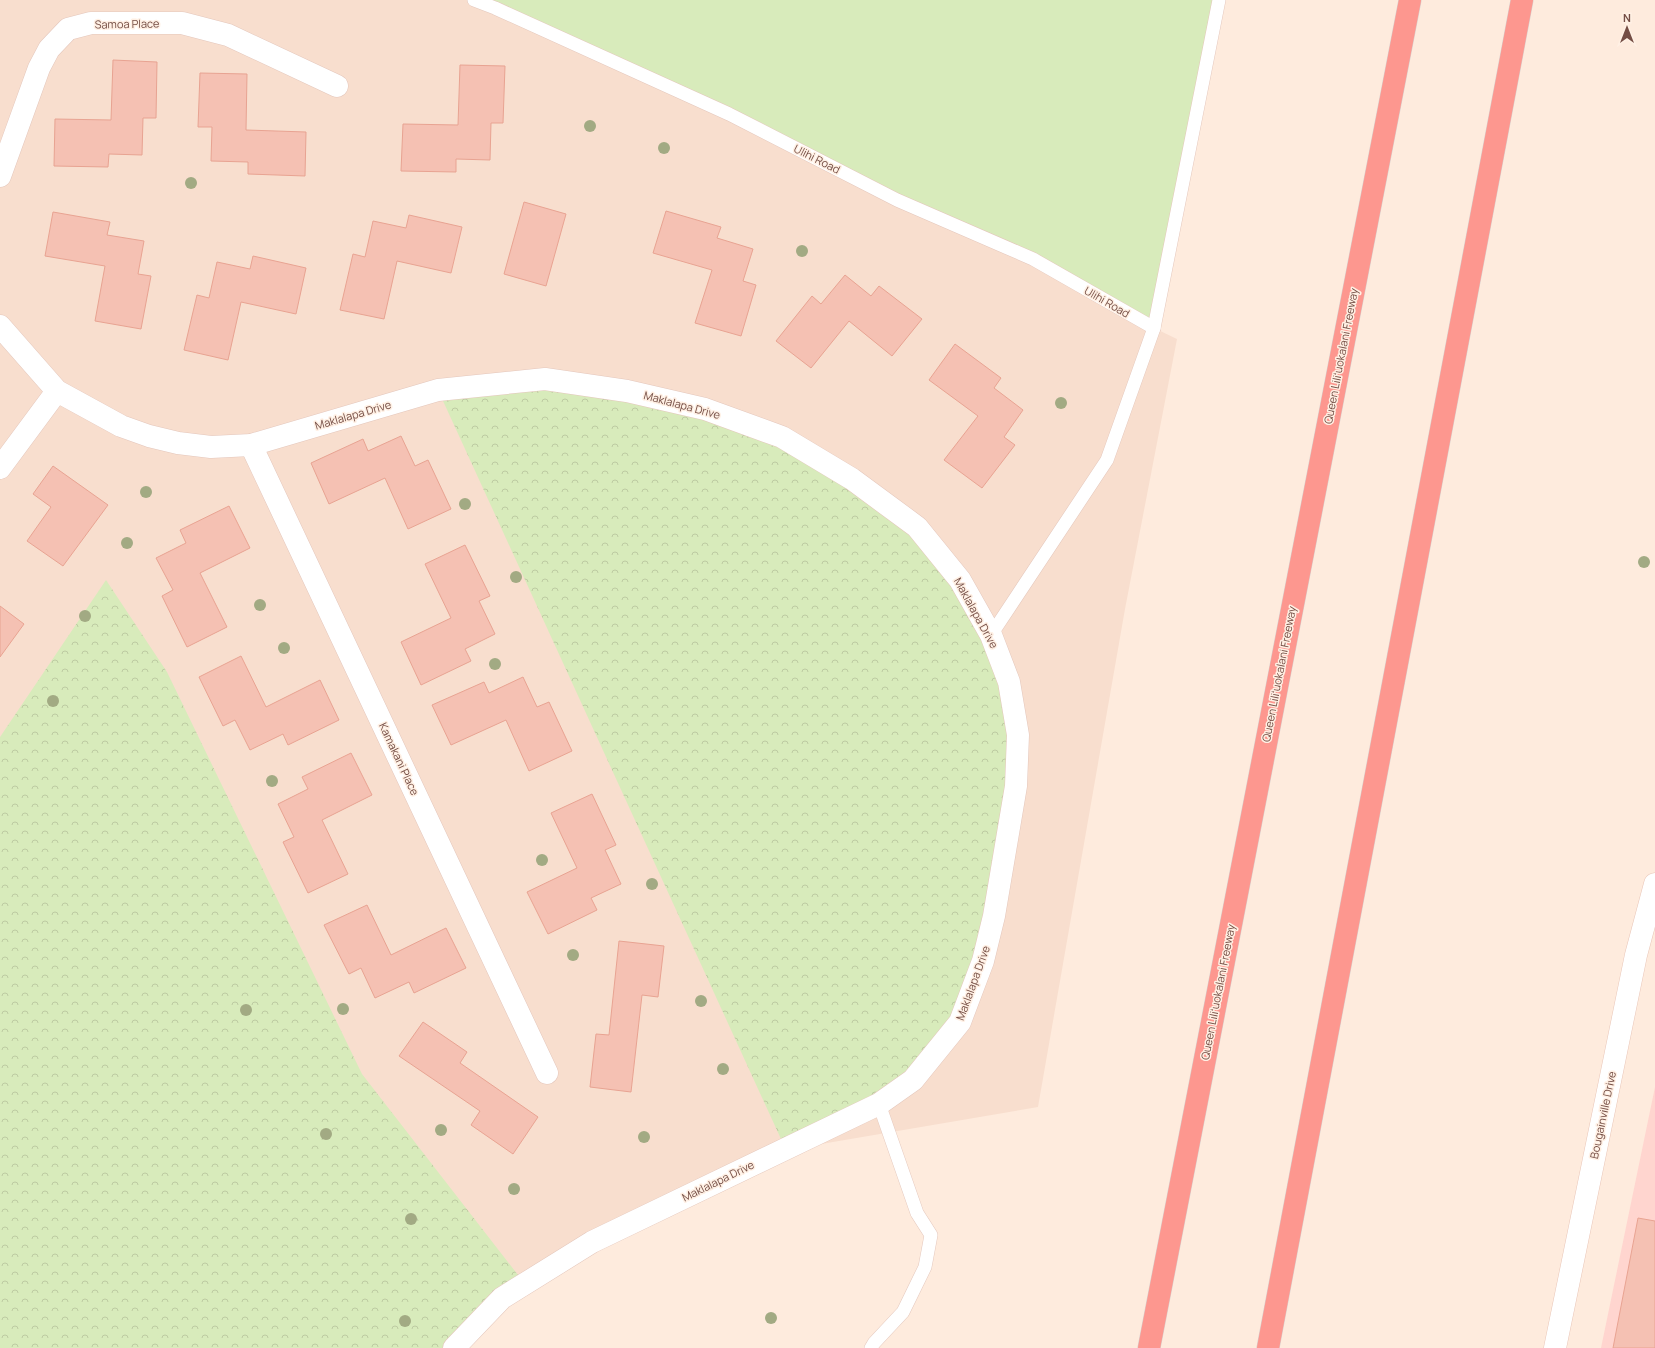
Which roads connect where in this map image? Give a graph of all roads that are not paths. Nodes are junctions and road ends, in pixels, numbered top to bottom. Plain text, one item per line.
1 (474, 0) edge
2 (1219, 0) edge
3 (1410, 0) edge
4 (1522, 0) edge
5 (337, 86) dead end
6 (0, 176) edge
7 (0, 326) edge
8 (1154, 328) junction
9 (57, 391) junction
10 (251, 445) junction
11 (0, 468) edge
12 (991, 635) junction
13 (1655, 884) edge
14 (547, 1073) dead end
15 (879, 1104) junction
16 (454, 1348) edge
17 (871, 1348) edge
18 (1149, 1348) edge
19 (1268, 1348) edge
20 (1555, 1348) edge

1 - 8 lane, Ulihi Road
2 - 8 lane
3 - 18 highway, Queen Liliʻuokalani Freeway
4 - 19 highway
5 - 6 street, Samoa Place
7 - 9 street, Maklalapa Drive
8 - 12 lane
9 - 10 street, Maklalapa Drive
9 - 11 street
10 - 12 street, Maklalapa Drive
10 - 14 street, Kamakani Place
12 - 15 street, Maklalapa Drive
13 - 20 street, Bougainville Drive
15 - 16 street, Maklalapa Drive
15 - 17 lane

